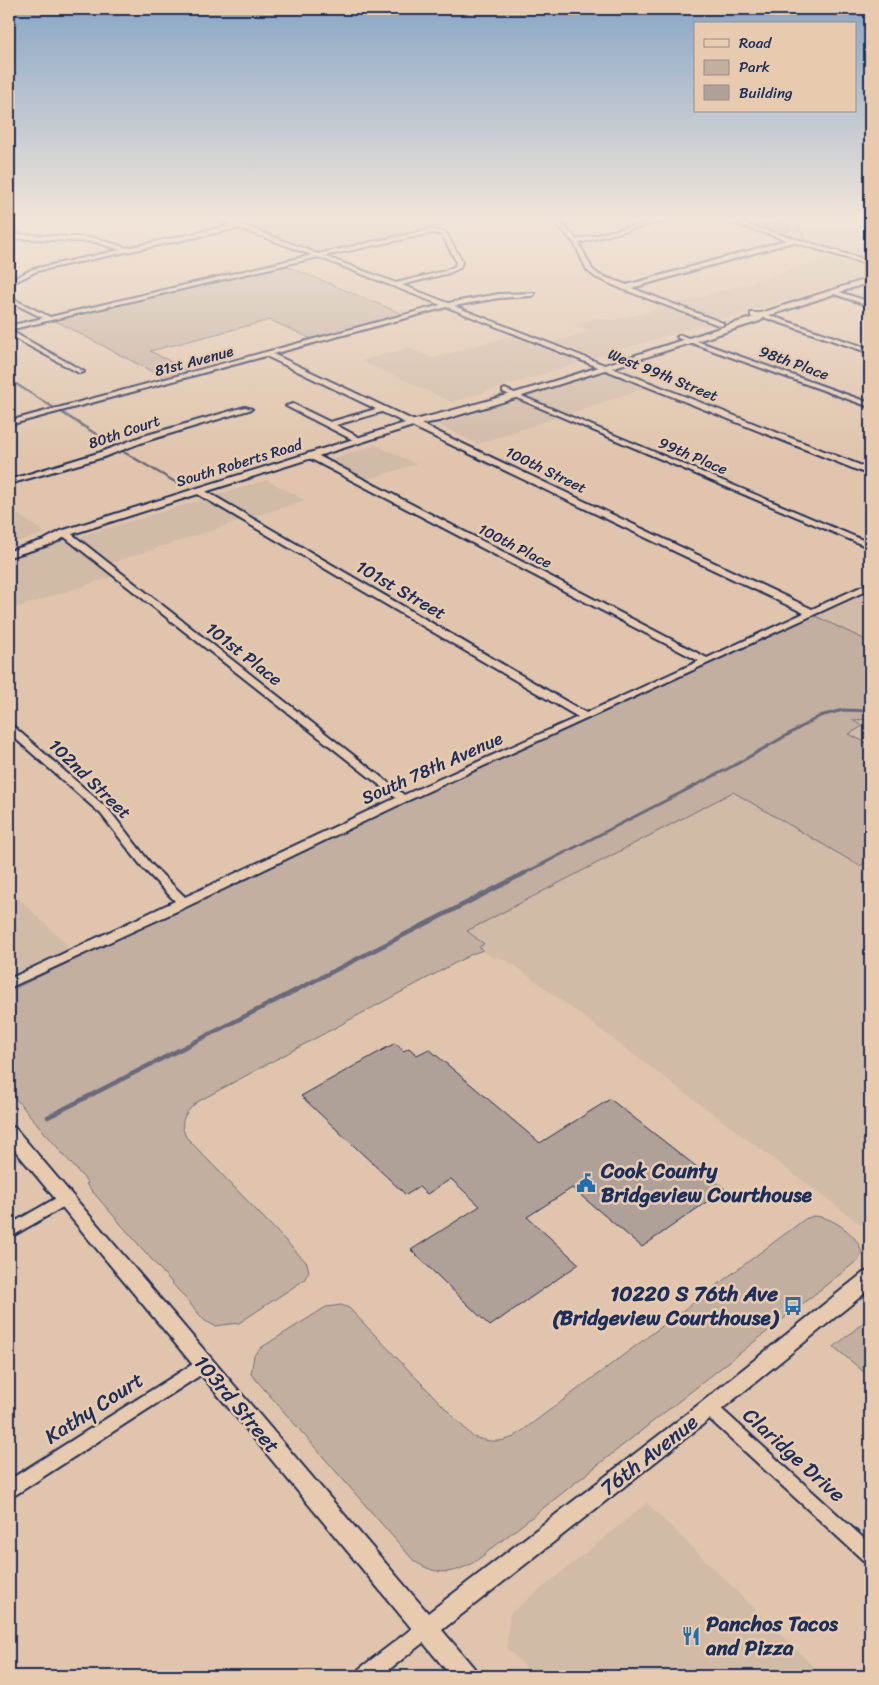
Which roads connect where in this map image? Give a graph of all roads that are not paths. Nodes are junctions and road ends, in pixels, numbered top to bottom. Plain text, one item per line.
1 (9, 298) edge
2 (136, 298) edge
3 (429, 298) edge
4 (490, 298) edge
5 (650, 298) edge
6 (816, 298) edge
7 (850, 298) edge
8 (870, 304) edge
9 (448, 305) junction
10 (762, 315) junction
11 (48, 318) junction
12 (721, 324) junction
13 (9, 328) edge
14 (9, 332) edge
15 (680, 337) junction
16 (690, 340) junction
17 (870, 351) edge
18 (267, 354) junction
19 (594, 363) junction
20 (605, 367) junction
21 (81, 372) dead end
22 (505, 391) junction
23 (516, 396) junction
24 (870, 405) edge
25 (290, 406) dead end
26 (248, 409) dead end
27 (383, 409) junction
28 (419, 422) junction
29 (9, 424) edge
30 (329, 425) junction
31 (360, 440) junction
32 (312, 456) junction
33 (870, 472) edge
34 (9, 482) edge
35 (199, 491) junction
36 (65, 534) junction
37 (9, 546) edge
38 (870, 546) edge
39 (9, 554) edge
40 (870, 586) edge
41 (812, 613) junction
42 (706, 661) junction
43 (586, 717) junction
44 (9, 728) edge
45 (403, 799) junction
46 (184, 903) junction
47 (9, 984) edge
48 (9, 1132) edge
49 (65, 1199) junction
50 (9, 1232) edge
51 (870, 1278) edge
52 (204, 1364) junction
53 (709, 1408) junction
54 (9, 1489) edge
55 (870, 1555) edge
56 (426, 1628) junction
57 (366, 1676) edge
58 (466, 1676) edge

1 - 11 street
2 - 11 street
3 - 9 street, West 99th Street
4 - 9 street, 81st Avenue
5 - 12 street
6 - 10 street, South Roberts Road
7 - 8 street
9 - 18 street, 81st Avenue
9 - 19 street, West 99th Street
10 - 12 street, South Roberts Road
10 - 16 street, South Roberts Road
10 - 17 street
11 - 13 street
12 - 15 street, South Roberts Road
14 - 21 street
15 - 16 street, 98th Place
15 - 19 street, South Roberts Road
16 - 20 street, South Roberts Road
16 - 24 street, 98th Place
18 - 27 street, 100th Street
18 - 29 street, 81st Avenue
19 - 20 street, West 99th Street
19 - 22 street, South Roberts Road
20 - 23 street, South Roberts Road
20 - 33 street, West 99th Street
22 - 23 street, 99th Place
22 - 28 street, South Roberts Road
23 - 28 street, South Roberts Road
23 - 38 street, 99th Place
25 - 30 street
26 - 34 street, 80th Court
27 - 28 street, 100th Street
27 - 30 street
28 - 31 street, South Roberts Road
28 - 41 street, 100th Street
30 - 31 street
31 - 32 street, South Roberts Road
32 - 35 street, South Roberts Road
32 - 42 street, 100th Place
35 - 36 street, South Roberts Road
35 - 43 street, 101st Street
36 - 37 street, South Roberts Road
36 - 39 street, South Roberts Road
36 - 45 street, 101st Place
40 - 41 street, South 78th Avenue
41 - 42 street, South 78th Avenue
42 - 43 street, South 78th Avenue
43 - 45 street, South 78th Avenue
44 - 46 street, 102nd Street
45 - 46 street, South 78th Avenue
46 - 47 street, South 78th Avenue
48 - 49 street, 103rd Street
49 - 50 street
49 - 52 street, 103rd Street
51 - 53 street, 76th Avenue
52 - 54 street, Kathy Court
52 - 56 street, 103rd Street
53 - 55 street, Claridge Drive
53 - 56 street, 76th Avenue
56 - 57 street
56 - 58 street, 103rd Street

